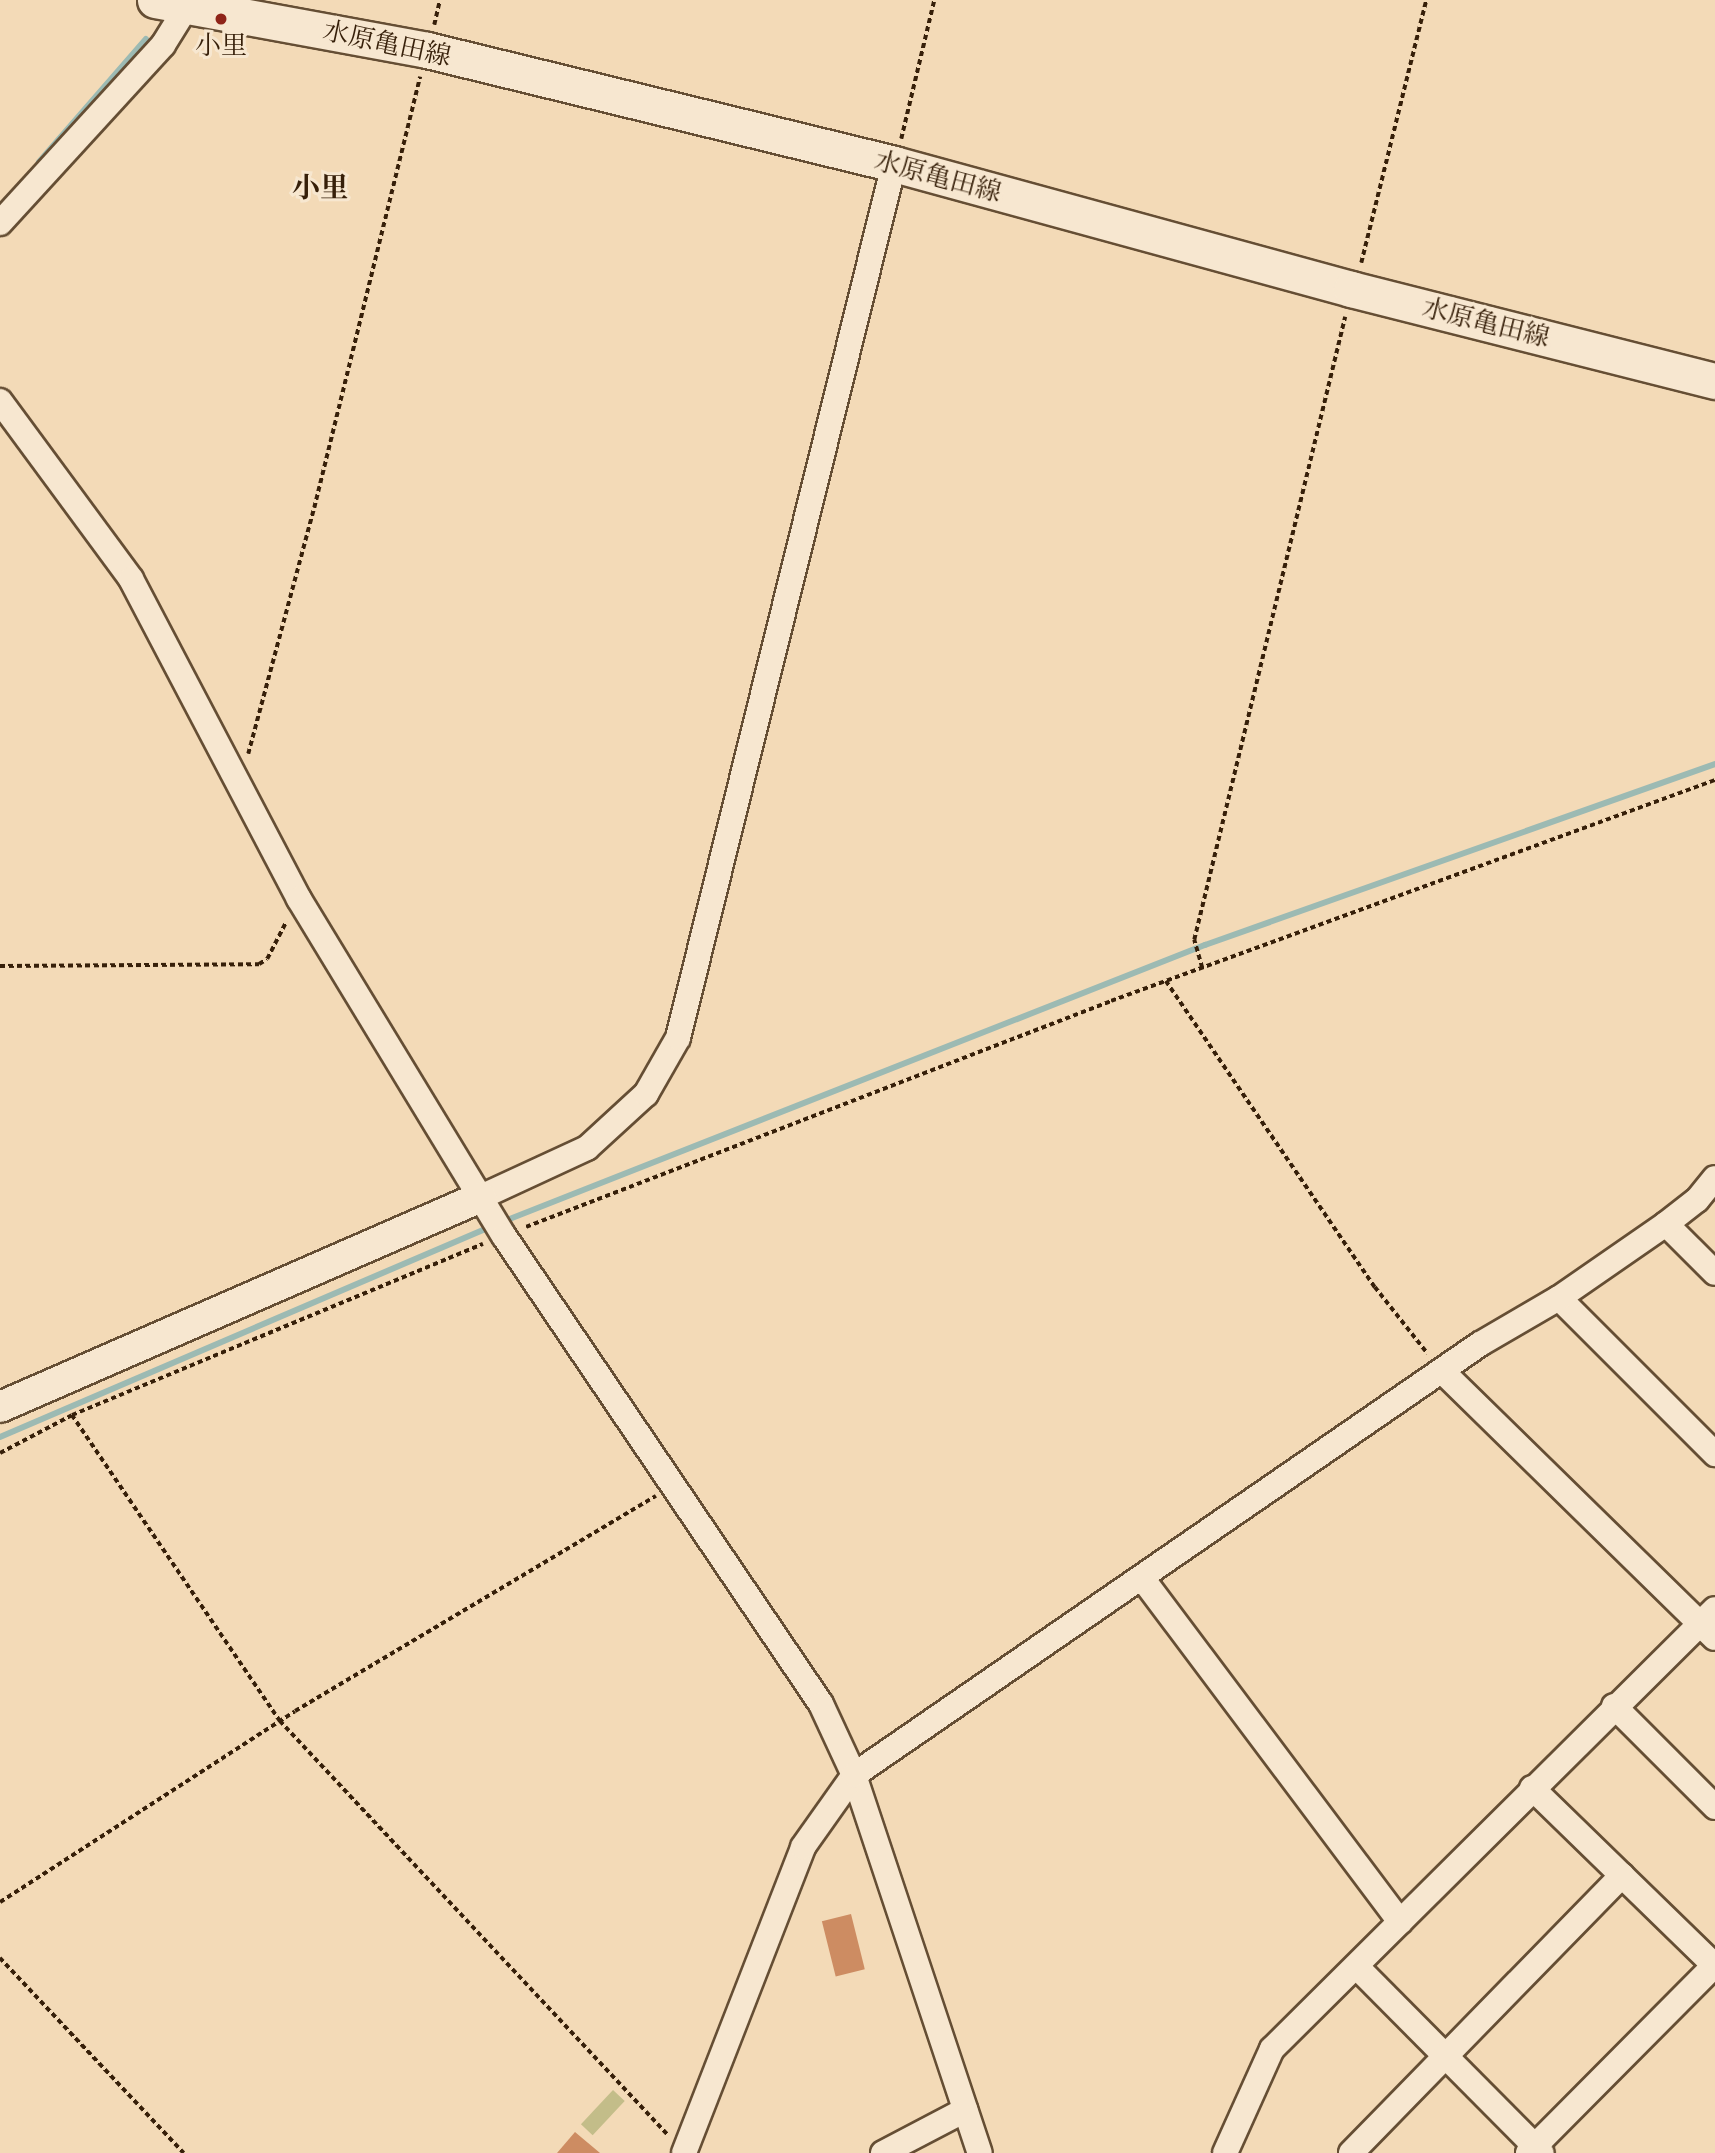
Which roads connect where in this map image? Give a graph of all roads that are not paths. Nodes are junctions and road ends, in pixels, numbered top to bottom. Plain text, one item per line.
1 (155, 0) edge
2 (191, 3) edge
3 (894, 164) junction
4 (0, 223) edge
5 (1715, 382) edge
6 (0, 401) edge
7 (1715, 1178) edge
8 (481, 1197) junction
9 (1666, 1224) junction
10 (1715, 1273) edge
11 (1559, 1298) junction
12 (1443, 1372) junction
13 (0, 1407) edge
14 (1715, 1454) edge
15 (1142, 1578) junction
16 (1710, 1623) edge
17 (1614, 1706) junction
18 (854, 1775) junction
19 (1532, 1788) junction
20 (1715, 1807) edge
21 (1622, 1875) junction
22 (1401, 1922) junction
23 (1715, 1966) edge
24 (1357, 1967) junction
25 (1446, 2056) junction
26 (965, 2110) junction
27 (1535, 2151) edge
28 (683, 2152) edge
29 (883, 2153) edge
30 (980, 2153) edge
31 (1225, 2153) edge
32 (1351, 2153) edge

1 - 2 main road, 水原亀田線
2 - 3 main road, 水原亀田線
2 - 4 street
3 - 5 main road, 水原亀田線
3 - 8 street
6 - 8 street
7 - 9 street
8 - 13 street
8 - 18 street
9 - 10 street
9 - 11 street
11 - 12 street
11 - 14 street
12 - 15 street
12 - 16 street
15 - 18 street
15 - 22 street
16 - 17 street
17 - 19 street
17 - 20 street
18 - 26 street
18 - 28 street
19 - 21 street
19 - 22 street
21 - 23 street
21 - 25 street
22 - 24 street
23 - 27 street
24 - 25 street
24 - 31 street
25 - 27 street
25 - 32 street
26 - 29 street
26 - 30 street

